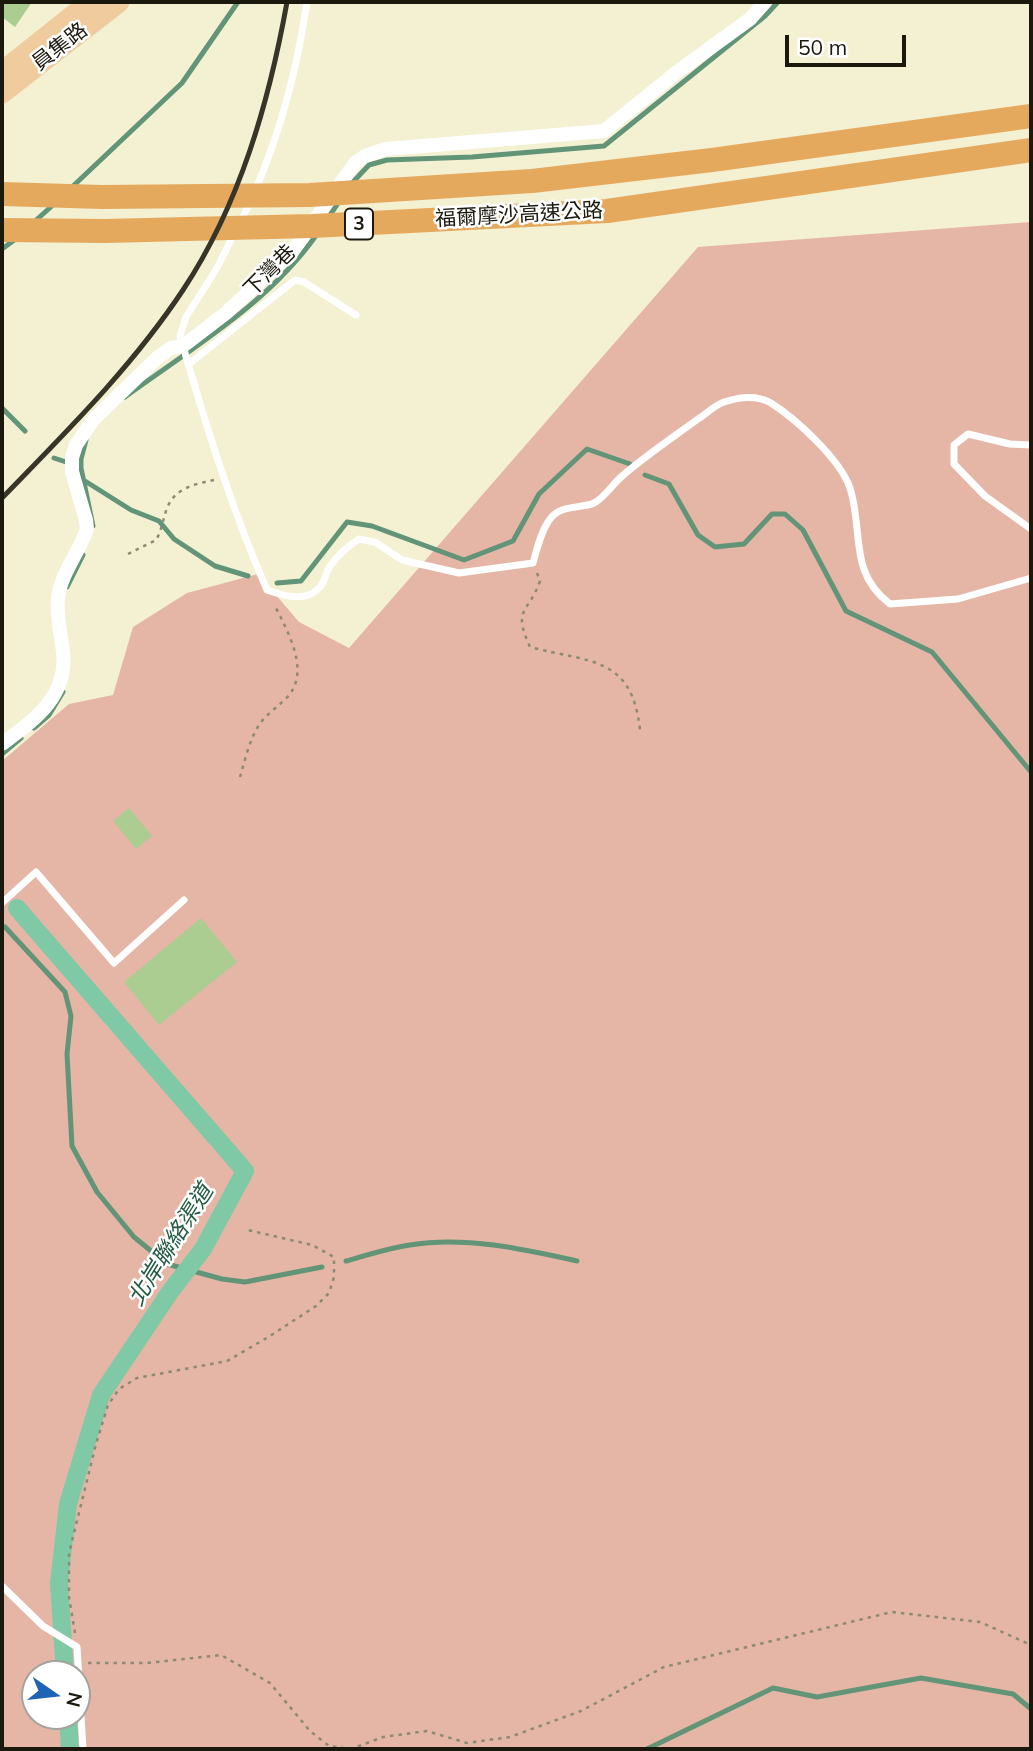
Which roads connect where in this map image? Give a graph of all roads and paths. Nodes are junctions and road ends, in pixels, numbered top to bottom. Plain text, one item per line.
1 (90, 2) edge
2 (119, 2) edge
3 (307, 2) edge
4 (765, 2) edge
5 (2, 72) edge
6 (2, 93) edge
7 (1031, 116) edge
8 (1031, 150) edge
9 (2, 194) edge
10 (2, 230) edge
11 (356, 315) dead end
12 (183, 346) junction
13 (189, 364) junction
14 (1031, 445) edge
15 (224, 478) junction
16 (1031, 529) edge
17 (128, 554) dead end
18 (533, 563) junction
19 (1031, 578) edge
20 (267, 590) junction
21 (640, 730) dead end
22 (2, 744) edge
23 (240, 777) dead end
24 (184, 900) dead end
25 (2, 903) edge
26 (248, 1230) dead end
27 (2, 1586) edge
28 (1031, 1645) edge
29 (77, 1647) junction
30 (78, 1660) edge
31 (91, 1663) edge
32 (82, 1730) edge
33 (83, 1749) edge
34 (351, 1749) edge

1 - 5 main road, 員集路
2 - 6 main road, 員集路
3 - 12 lane
4 - 12 street, 下灣巷
7 - 9 highway, 福爾摩沙高速公路 / 3
8 - 10 highway, 福爾摩沙高速公路 / 3
11 - 13 lane
12 - 13 lane
12 - 22 street, 下灣巷
13 - 15 lane
14 - 16 lane
15 - 17 path
15 - 20 lane
18 - 19 lane
18 - 20 lane
18 - 21 path
20 - 23 path
24 - 25 lane
26 - 29 path
27 - 29 lane
28 - 34 path
29 - 30 lane
31 - 34 path
32 - 33 lane

